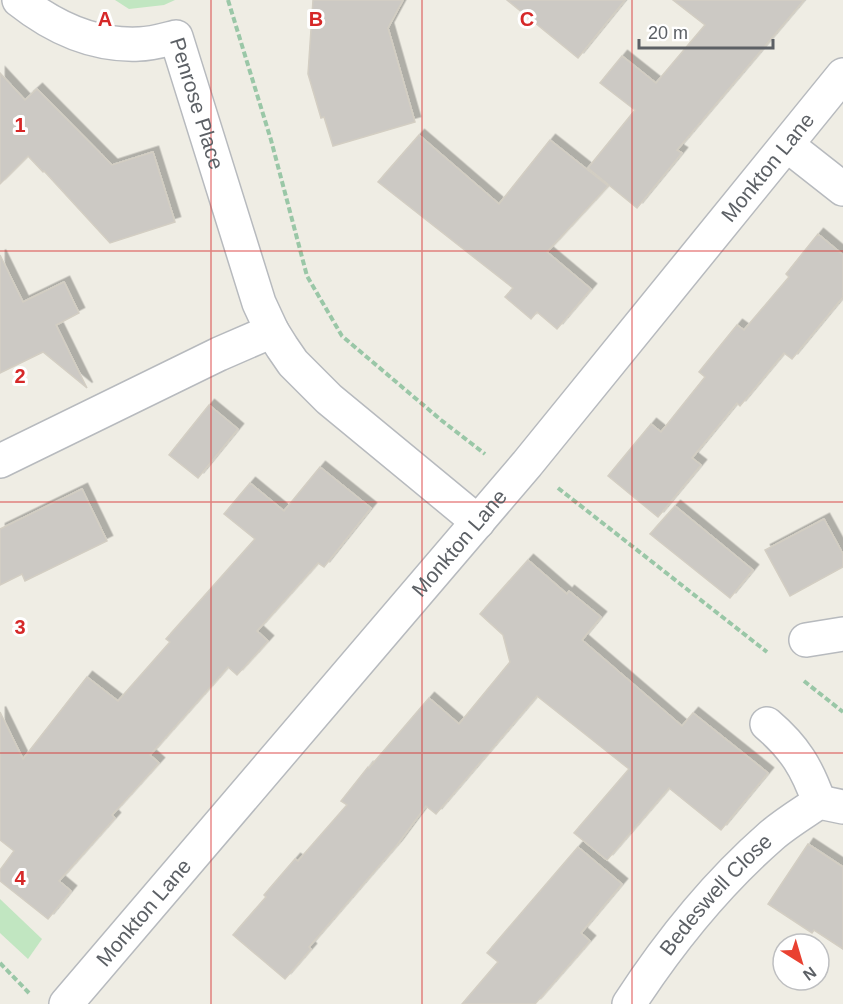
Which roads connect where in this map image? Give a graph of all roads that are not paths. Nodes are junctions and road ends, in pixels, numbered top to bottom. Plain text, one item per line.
1 (18, 0) edge
2 (843, 75) edge
3 (787, 144) junction
4 (843, 189) edge
5 (272, 331) junction
6 (0, 461) edge
7 (478, 522) junction
8 (843, 634) edge
9 (806, 640) dead end
10 (767, 724) dead end
11 (831, 804) edge
12 (66, 1004) edge
13 (629, 1004) edge

1 - 5 street, Penrose Place
2 - 3 street, Monkton Lane
3 - 4 street
3 - 7 street, Monkton Lane
5 - 6 street
5 - 7 street, Penrose Place
7 - 12 street, Monkton Lane
8 - 9 street
10 - 11 street, Bedeswell Close
11 - 13 street, Bedeswell Close

